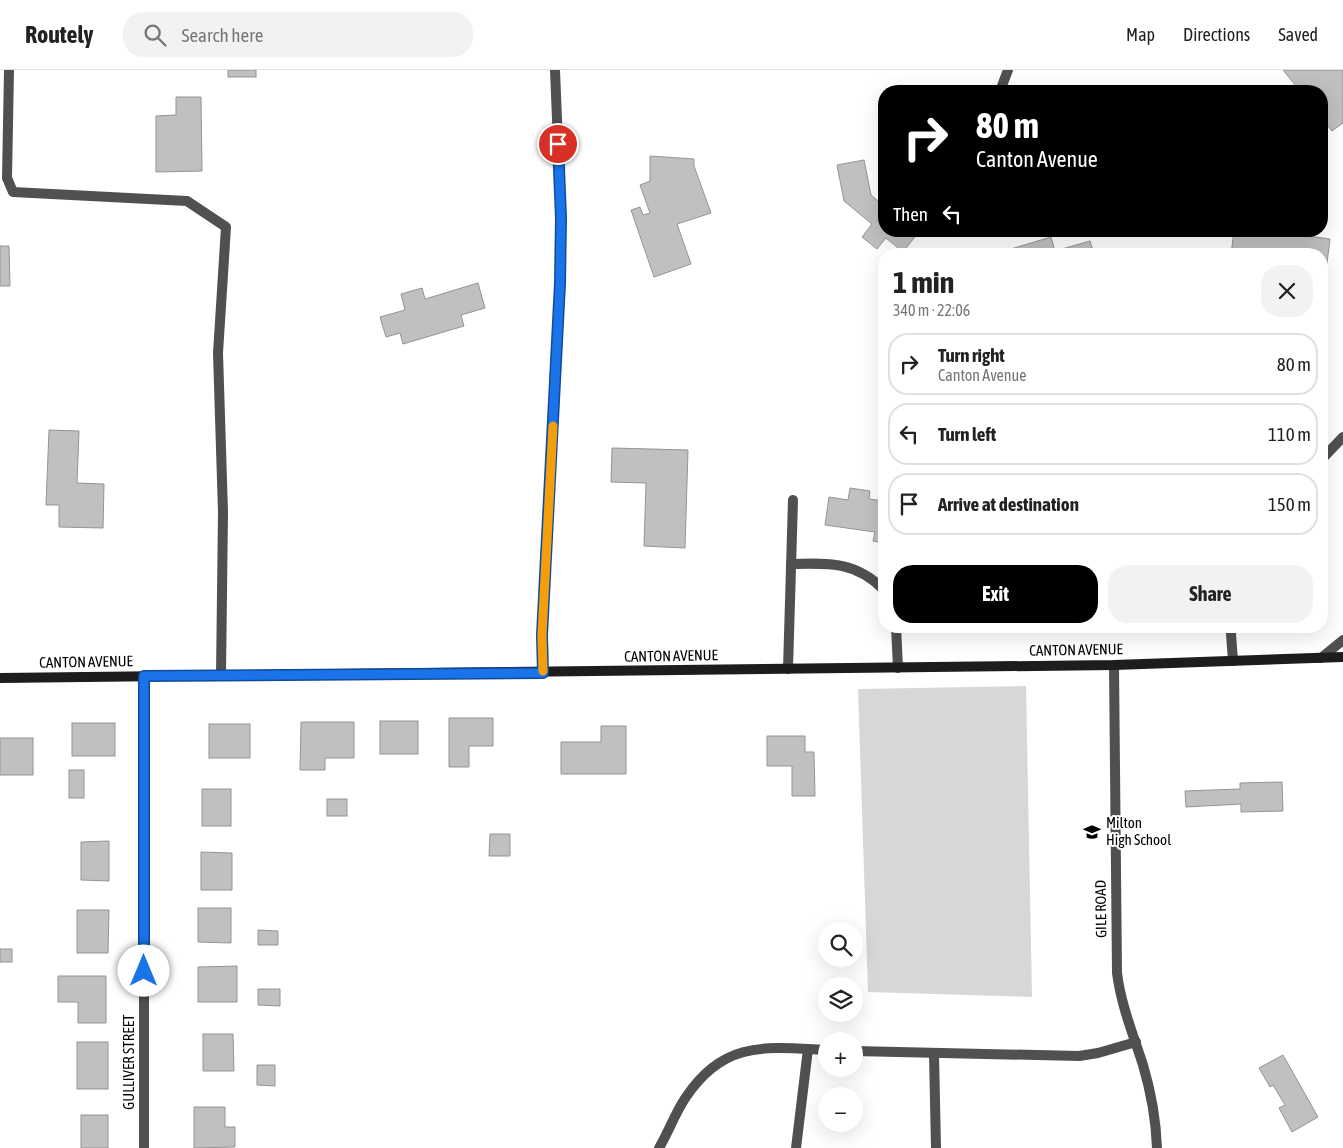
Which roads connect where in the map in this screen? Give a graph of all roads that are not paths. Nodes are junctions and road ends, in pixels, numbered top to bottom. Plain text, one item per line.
1 (9, 70) edge
2 (554, 70) edge
3 (1008, 70) edge
4 (1002, 85) edge
5 (1343, 437) edge
6 (1328, 453) edge
7 (793, 500) dead end
8 (791, 564) junction
9 (878, 584) edge
10 (896, 633) edge
11 (1231, 633) edge
12 (1343, 640) edge
13 (1343, 657) edge
14 (1321, 658) junction
15 (1233, 661) junction
16 (1114, 665) junction
17 (898, 668) junction
18 (788, 669) junction
19 (543, 673) junction
20 (221, 675) junction
21 (144, 676) junction
22 (0, 678) edge
23 (1136, 1042) junction
24 (808, 1049) junction
25 (818, 1050) edge
26 (863, 1051) edge
27 (934, 1054) junction
28 (144, 1148) edge
29 (659, 1148) edge
30 (796, 1148) edge
31 (936, 1148) edge
32 (1157, 1148) edge

1 - 20 street
2 - 19 street
3 - 4 street
5 - 6 street
7 - 8 street
8 - 9 street
8 - 18 street
10 - 17 street
11 - 15 street
12 - 14 street
13 - 14 main road, CANTON AVENUE
14 - 15 main road, CANTON AVENUE
15 - 16 main road, CANTON AVENUE
16 - 17 main road, CANTON AVENUE
16 - 23 street, GILE ROAD
17 - 18 main road, CANTON AVENUE
18 - 19 main road, CANTON AVENUE
19 - 20 main road, CANTON AVENUE
20 - 21 main road, CANTON AVENUE
21 - 22 main road, CANTON AVENUE
21 - 28 street, GULLIVER STREET
23 - 27 street
23 - 32 street, GILE ROAD
24 - 25 street
24 - 29 street
24 - 30 street
26 - 27 street
27 - 31 street

